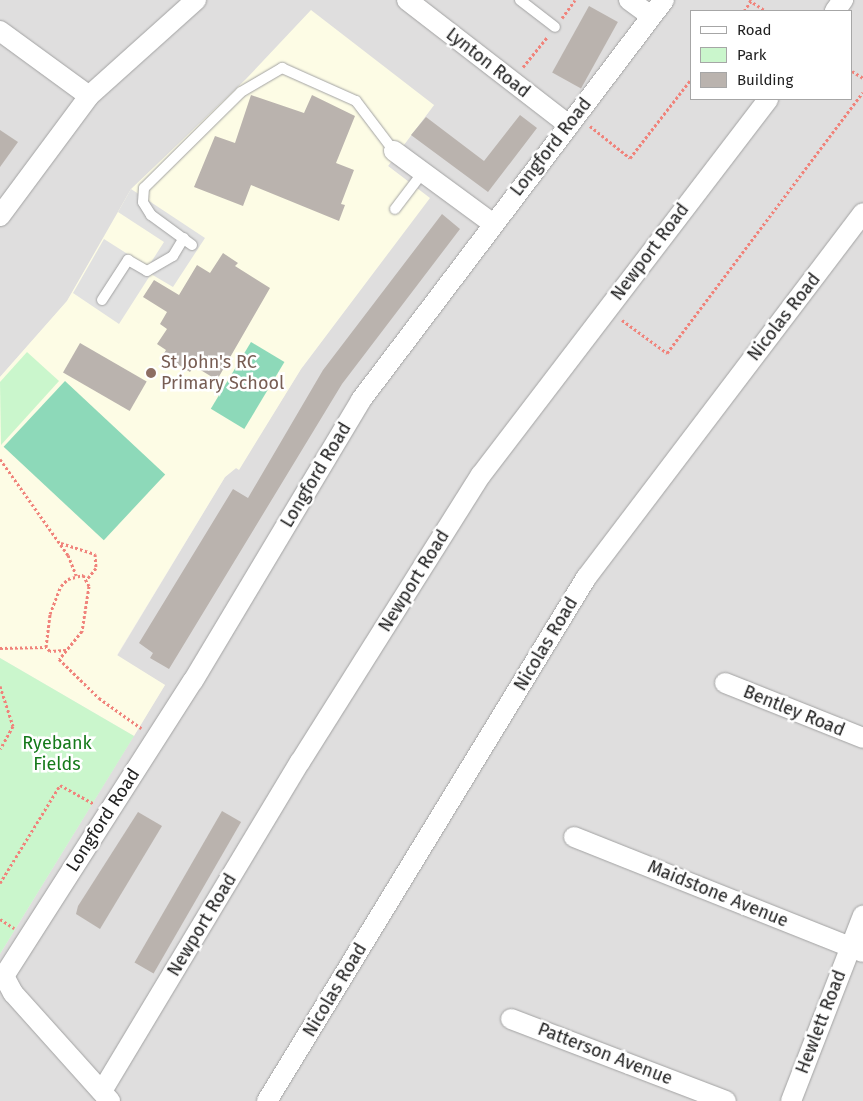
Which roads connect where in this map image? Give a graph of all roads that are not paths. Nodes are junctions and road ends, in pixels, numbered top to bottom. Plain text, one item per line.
1 (196, 0) edge
2 (407, 0) edge
3 (520, 0) edge
4 (629, 0) edge
5 (664, 0) edge
6 (651, 16) junction
7 (555, 27) road end
8 (0, 31) edge
9 (90, 96) junction
10 (767, 100) edge
11 (572, 121) junction
12 (394, 151) joint
13 (424, 171) junction
14 (395, 209) dead end
15 (863, 213) edge
16 (0, 216) edge
17 (492, 223) junction
18 (102, 300) dead end
19 (725, 683) dead end
20 (863, 738) edge
21 (574, 837) dead end
22 (863, 916) edge
23 (857, 950) edge
24 (512, 1019) dead end
25 (106, 1096) edge
26 (267, 1101) edge
27 (726, 1101) edge
28 (791, 1101) edge

1 - 9 street
2 - 11 street, Lynton Road
3 - 7 lane
4 - 6 street
5 - 6 street, Longford Road
6 - 11 street, Longford Road
8 - 9 street
9 - 16 street
10 - 25 street, Newport Road
11 - 17 street, Longford Road
12 - 13 street
12 - 18 lane
13 - 14 lane
13 - 17 street
15 - 26 street, Nicolas Road
17 - 25 street, Longford Road
19 - 20 street, Bentley Road
21 - 23 street, Maidstone Avenue
22 - 23 street, Hewlett Road
23 - 28 street, Hewlett Road
24 - 27 street, Patterson Avenue

